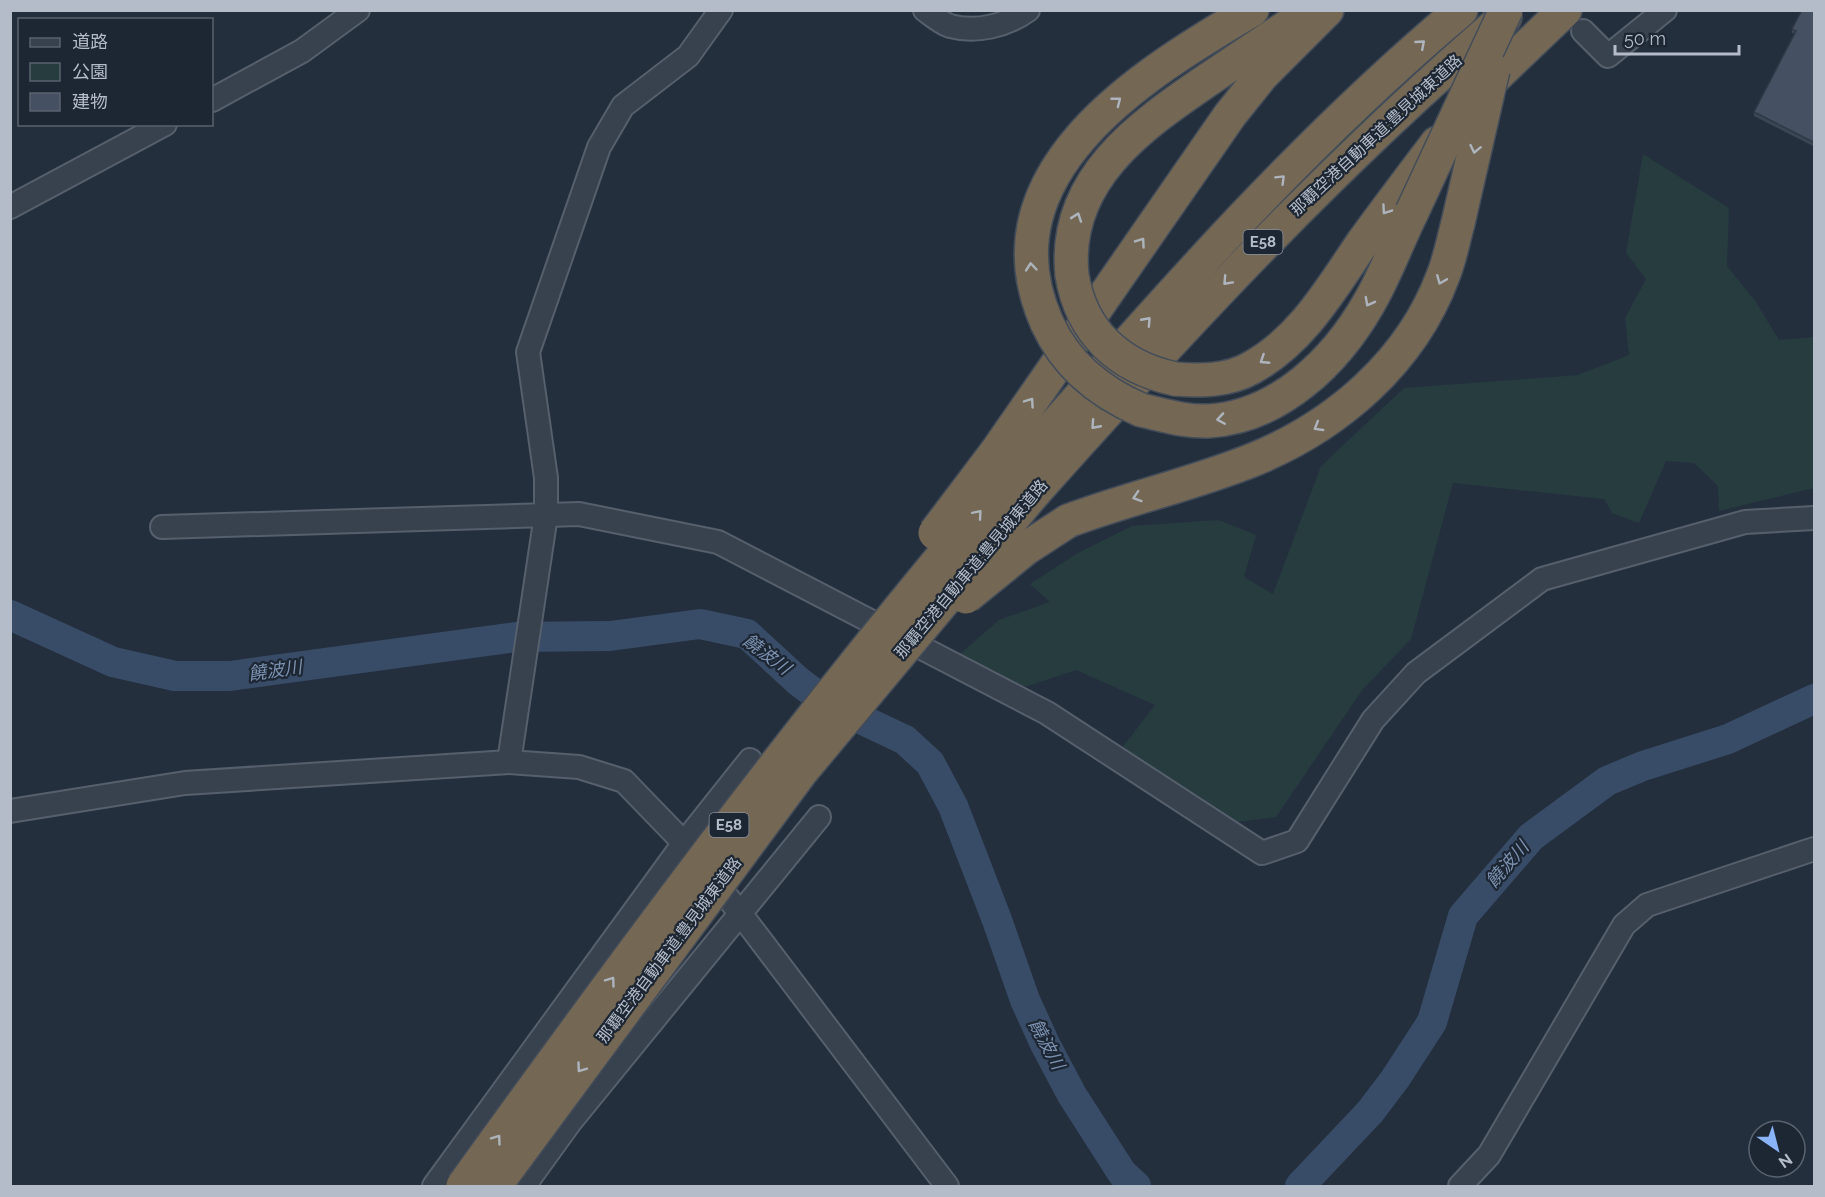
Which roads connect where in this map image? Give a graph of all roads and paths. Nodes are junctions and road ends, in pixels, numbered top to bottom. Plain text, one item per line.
1 (358, 10) edge
2 (721, 10) edge
3 (925, 10) edge
4 (1028, 10) edge
5 (1252, 10) edge
6 (1312, 10) edge
7 (1327, 10) edge
8 (1461, 10) edge
9 (1510, 10) edge
10 (1665, 10) edge
11 (1574, 21) edge
12 (213, 99) edge
13 (161, 126) edge
14 (10, 207) edge
15 (1014, 473) junction
16 (546, 515) junction
17 (1815, 518) edge
18 (162, 527) dead end
19 (750, 760) dead end
20 (509, 762) junction
21 (10, 812) edge
22 (819, 817) dead end
23 (684, 843) junction
24 (1815, 849) edge
25 (740, 913) junction
26 (655, 968) junction
27 (514, 1076) junction
28 (572, 1121) junction
29 (434, 1186) edge
30 (463, 1186) edge
31 (495, 1186) edge
32 (524, 1186) edge
33 (947, 1186) edge
34 (1460, 1186) edge

1 - 12 street
2 - 16 street
3 - 4 street
9 -> 5 highway, bridge
11 -> 6 highway, bridge
15 -> 7 highway
15 -> 8 highway, 那覇空港自動車道;豊見城東道路 / E58
9 -> 15 highway, 那覇空港自動車道;豊見城東道路 / E58
9 -> 26 highway, bridge
10 - 11 street
13 - 14 street
15 - 26 highway, 那覇空港自動車道;豊見城東道路 / E58, bridge
30 -> 15 highway, 那覇空港自動車道;豊見城東道路 / E58, bridge
16 - 17 street
16 - 18 street
16 - 20 street
19 - 23 street
20 - 21 street
20 - 23 street
22 - 25 street
23 - 25 street
23 - 27 street
24 - 34 street
25 - 28 street
25 - 33 street
26 -> 31 highway, 那覇空港自動車道;豊見城東道路 / E58, bridge
27 - 28 street
27 - 29 street
28 - 32 street

